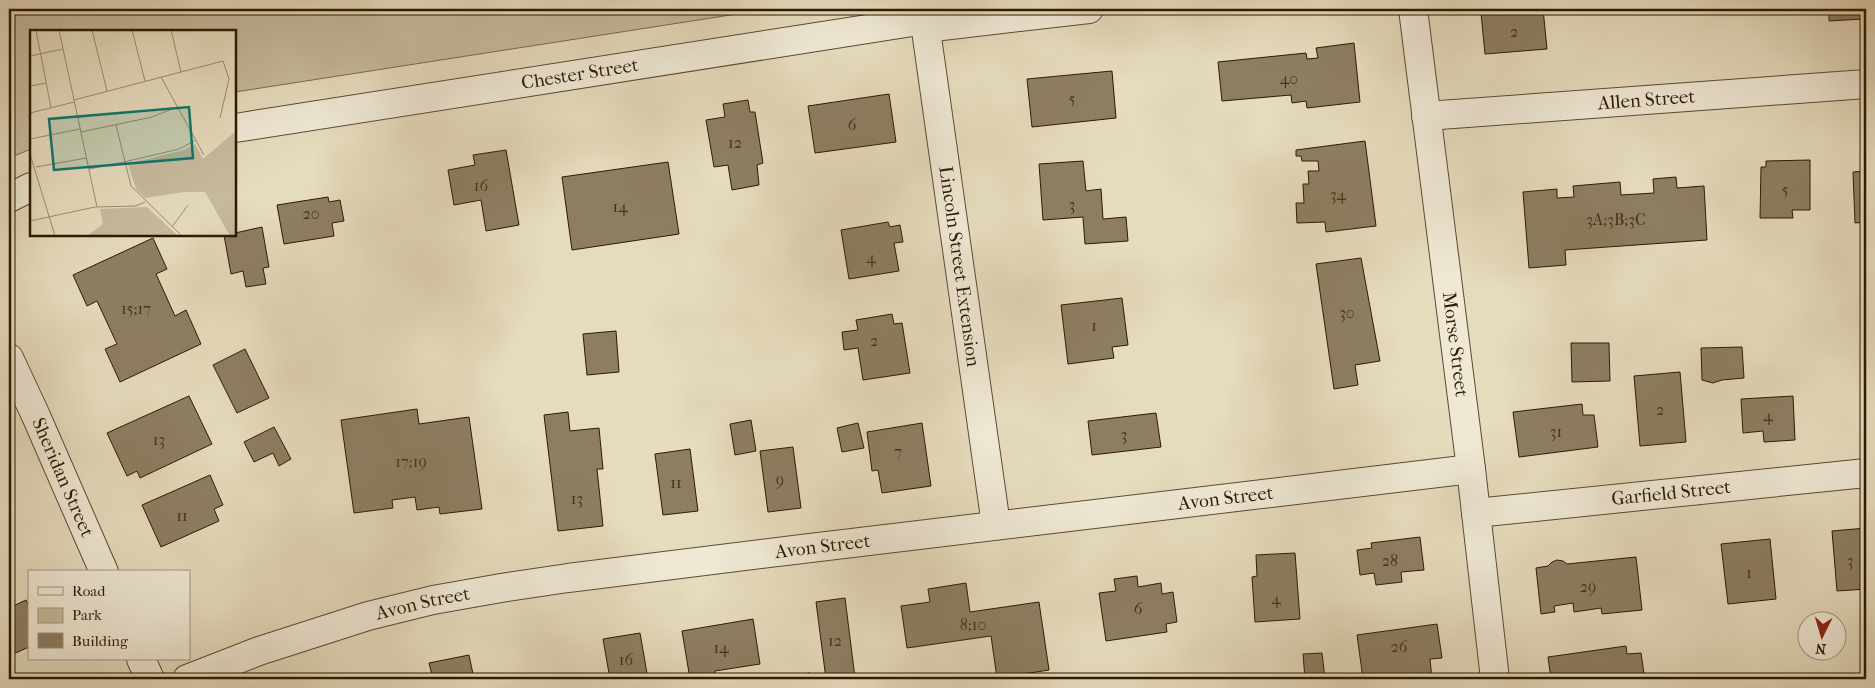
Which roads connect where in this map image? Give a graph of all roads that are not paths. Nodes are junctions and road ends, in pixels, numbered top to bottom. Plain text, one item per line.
1 (1089, 9) edge
2 (1413, 9) edge
3 (924, 19) edge
4 (1866, 84) edge
5 (1426, 116) junction
6 (236, 128) edge
7 (30, 188) edge
8 (9, 198) edge
9 (9, 358) edge
10 (1471, 469) junction
11 (1866, 473) edge
12 (1476, 513) junction
13 (996, 525) junction
14 (103, 570) edge
15 (141, 660) edge
16 (150, 679) edge
17 (186, 679) edge
18 (1496, 679) edge

1 - 3 street, Chester Street
2 - 5 street, Morse Street
3 - 6 street, Chester Street
3 - 13 street, Lincoln Street Extension
4 - 5 street, Allen Street
5 - 10 street, Morse Street
7 - 8 street
9 - 14 street, Sheridan Street
10 - 12 street, Morse Street
10 - 13 street, Avon Street
11 - 12 street, Garfield Street
12 - 18 street, Morse Street
13 - 17 street, Avon Street
15 - 16 street

